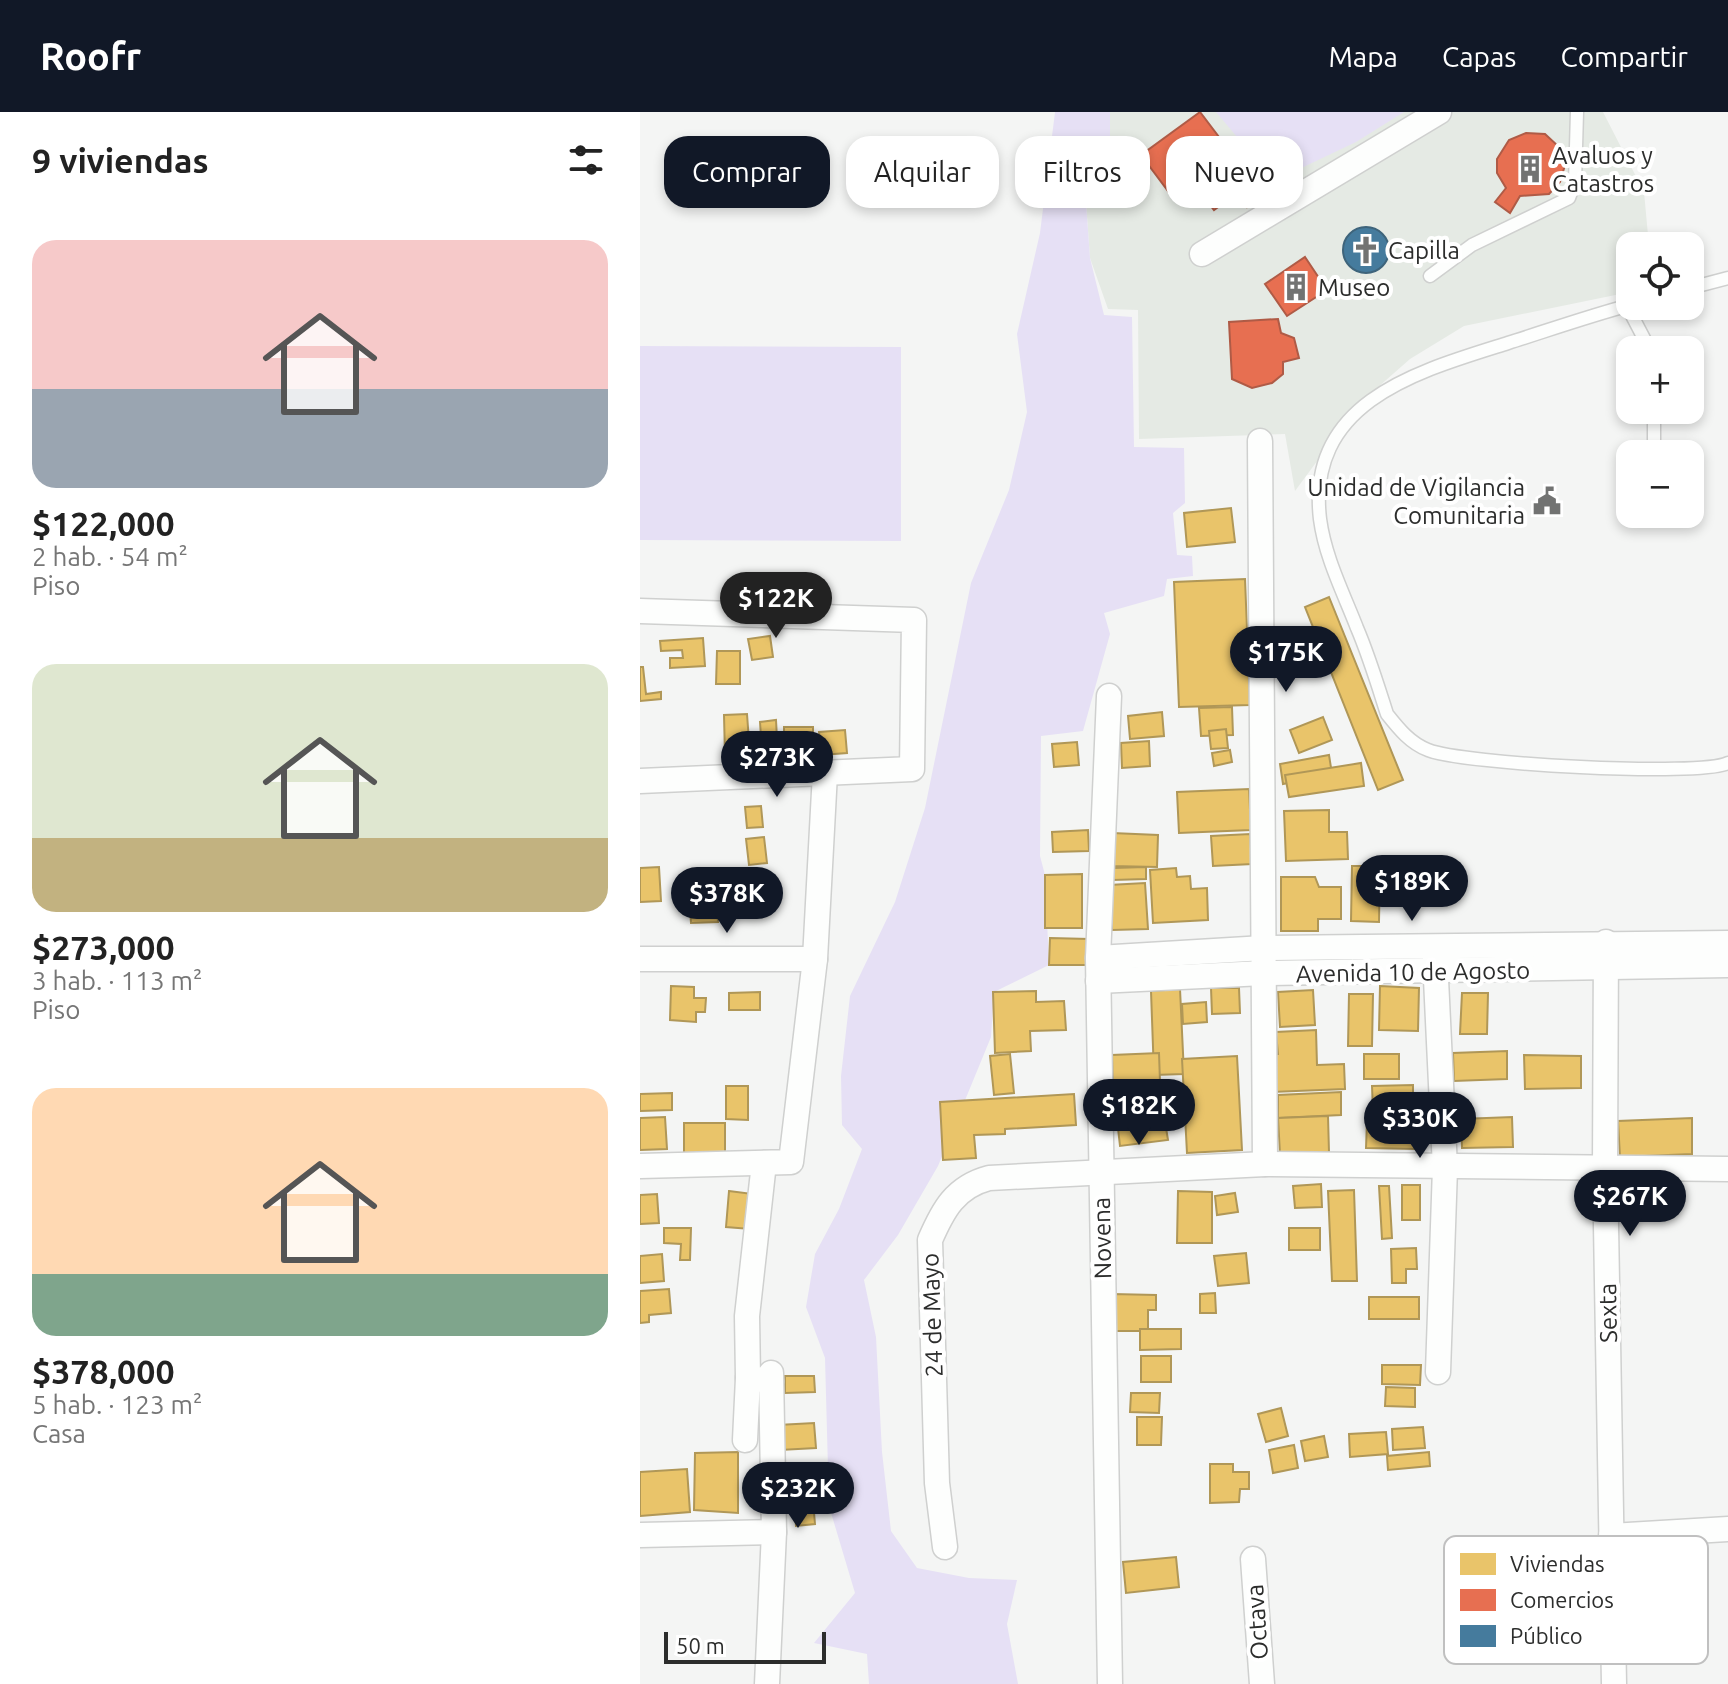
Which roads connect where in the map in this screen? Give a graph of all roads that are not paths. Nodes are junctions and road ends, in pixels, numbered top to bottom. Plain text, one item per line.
1 (1439, 112) edge
2 (1577, 112) edge
3 (1202, 254) dead end
4 (1430, 276) dead end
5 (1728, 278) edge
6 (1704, 284) edge
7 (1616, 309) edge
8 (1260, 441) dead end
9 (640, 611) edge
10 (1109, 696) dead end
11 (1728, 763) edge
12 (825, 773) junction
13 (640, 781) edge
14 (1606, 942) junction
15 (1728, 943) edge
16 (1434, 947) junction
17 (1264, 948) junction
18 (640, 959) edge
19 (815, 959) junction
20 (1728, 965) edge
21 (1608, 969) junction
22 (1098, 970) junction
23 (1436, 972) junction
24 (1264, 973) junction
25 (764, 1163) junction
26 (1265, 1164) junction
27 (640, 1166) edge
28 (1445, 1168) junction
29 (1605, 1168) junction
30 (1728, 1169) edge
31 (1101, 1173) junction
32 (1438, 1372) dead end
33 (763, 1377) junction
34 (745, 1440) dead end
35 (1728, 1529) edge
36 (774, 1532) junction
37 (640, 1535) edge
38 (1611, 1536) joint
39 (945, 1547) dead end
40 (1253, 1559) dead end
41 (1614, 1664) edge
42 (767, 1684) edge
43 (1110, 1684) edge
44 (1262, 1684) edge
45 (1614, 1684) edge

1 - 3 street
2 - 4 lane
5 - 6 lane
7 - 11 lane
8 - 17 street
9 - 12 street
10 - 22 street, Novena
12 - 13 street
12 - 19 street
14 - 15 street, Avenida 10 de Agosto
14 - 16 street, Avenida 10 de Agosto
14 - 21 street, Sexta
16 - 17 street, Avenida 10 de Agosto
16 - 23 street
17 - 22 street, Avenida 10 de Agosto
17 - 24 street
18 - 19 street
19 - 25 street
20 - 21 street, Avenida 10 de Agosto
21 - 23 street, Avenida 10 de Agosto
21 - 29 street, Sexta
22 - 24 street, Avenida 10 de Agosto
22 - 31 street, Novena
23 - 24 street, Avenida 10 de Agosto
23 - 28 street
24 - 26 street
25 - 27 street
25 - 33 street
26 - 28 street, 24 de Mayo
26 - 31 street, 24 de Mayo
28 - 29 street, 24 de Mayo
28 - 32 street
29 - 30 street, 24 de Mayo
29 - 38 street, Sexta
31 - 39 street, 24 de Mayo
31 - 43 street, Novena
33 - 34 street
33 - 36 street
35 - 38 street
36 - 37 street
36 - 42 street
40 - 44 street, Octava
41 - 45 street, Sexta

